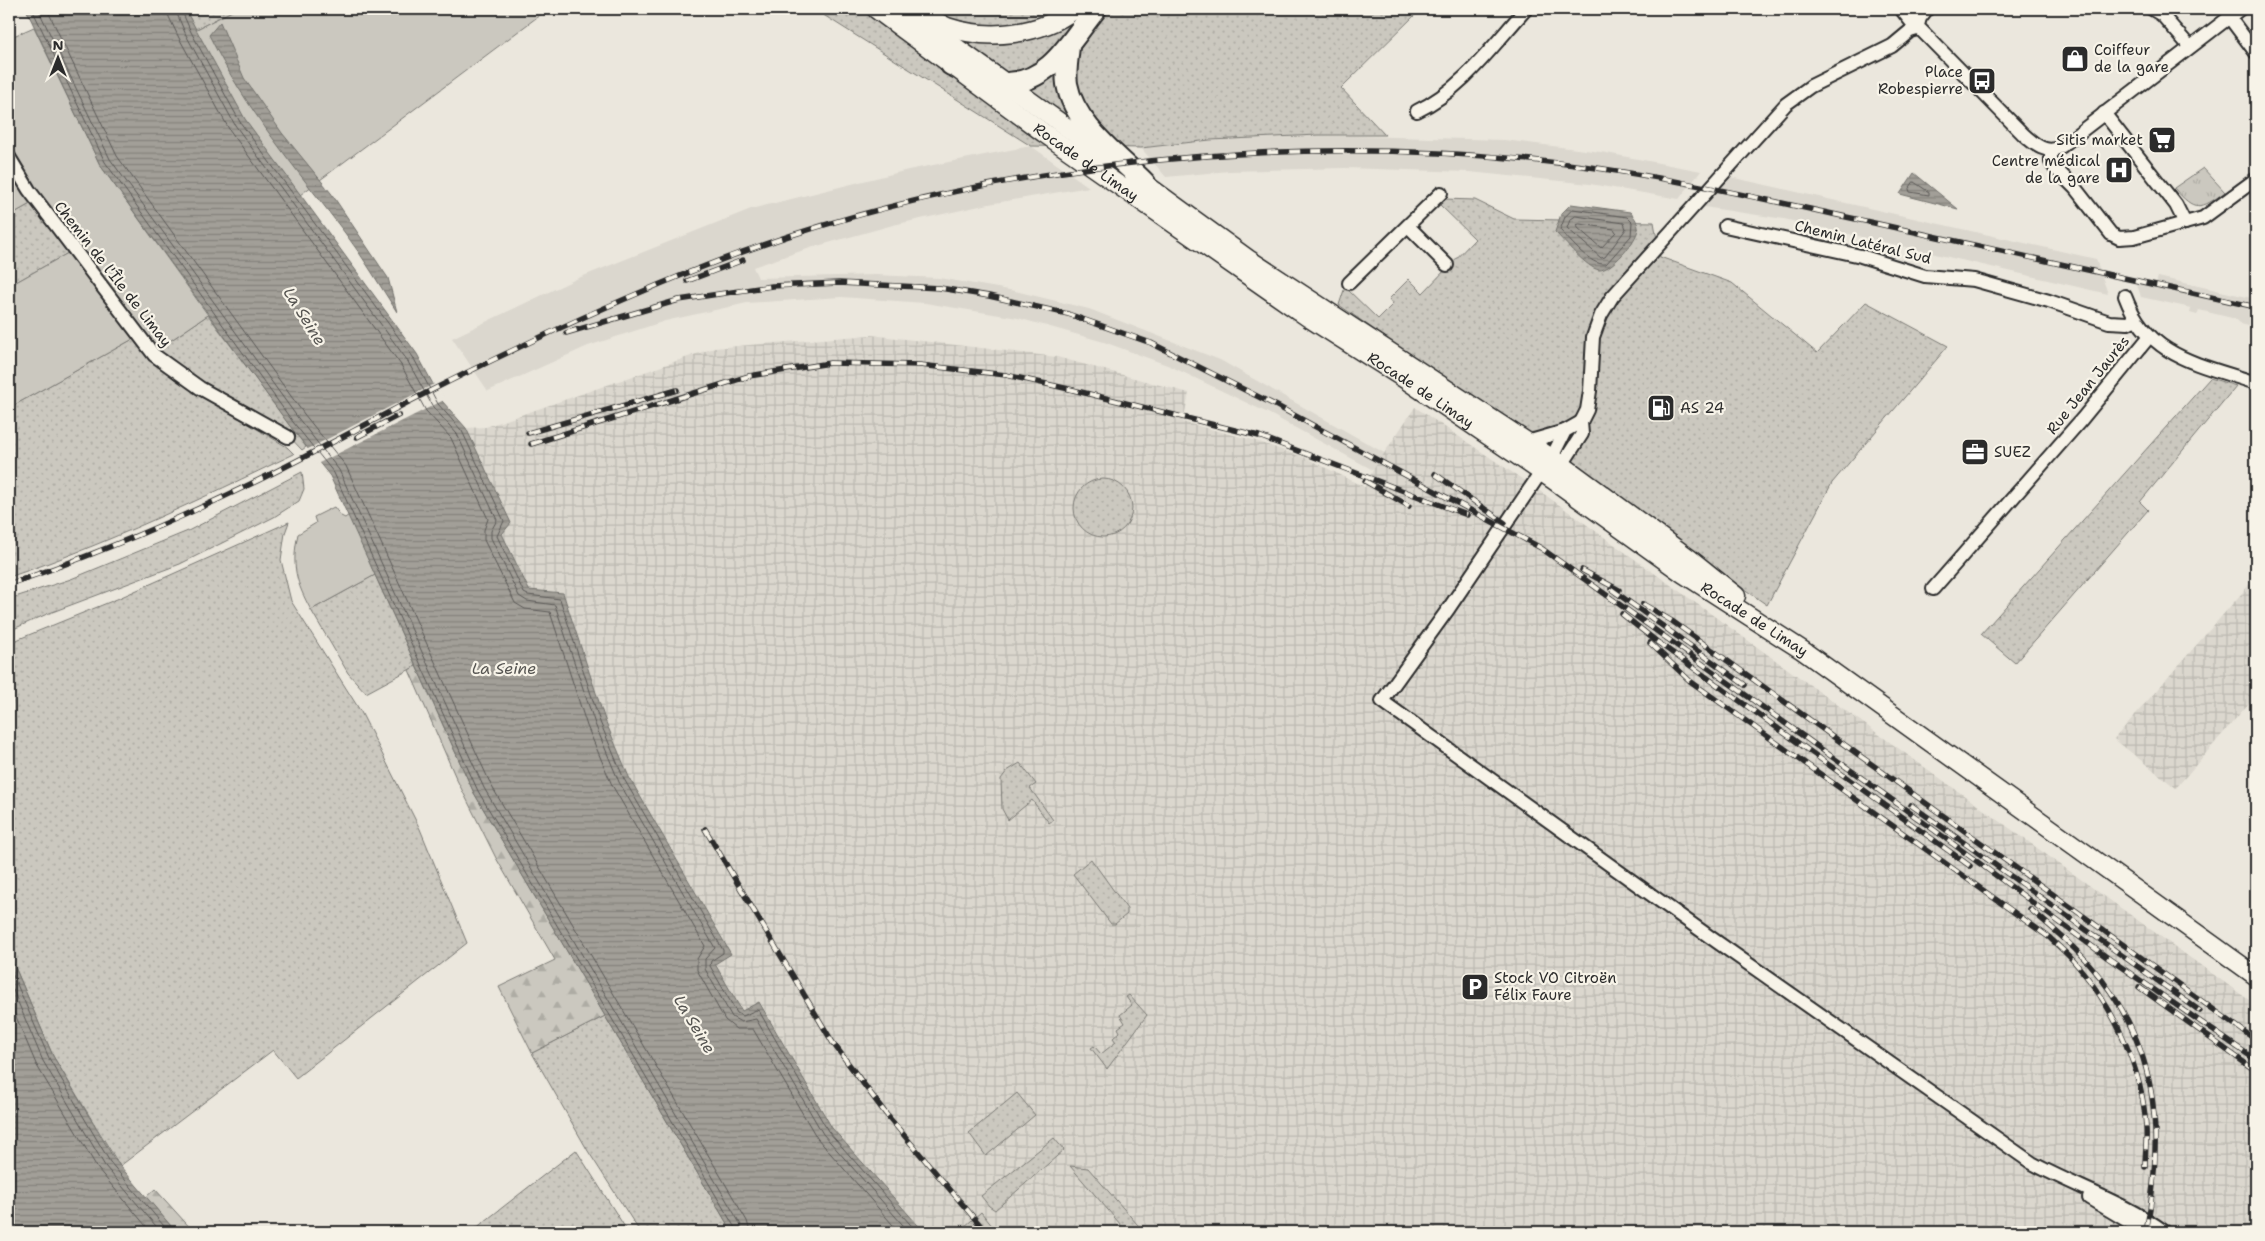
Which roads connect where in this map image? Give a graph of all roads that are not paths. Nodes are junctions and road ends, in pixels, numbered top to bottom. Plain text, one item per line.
1 (864, 9) edge
2 (876, 9) edge
3 (903, 9) edge
4 (916, 9) edge
5 (1075, 9) edge
6 (1096, 9) edge
7 (1526, 9) edge
8 (1901, 9) edge
9 (1927, 9) edge
10 (2152, 9) edge
11 (2240, 9) edge
12 (2229, 17) junction
13 (1917, 28) junction
14 (915, 38) junction
15 (1069, 46) junction
16 (2190, 47) junction
17 (2256, 53) edge
18 (951, 65) junction
19 (1006, 84) junction
20 (1417, 111) dead end
21 (2104, 113) junction
22 (2051, 150) junction
23 (9, 157) edge
24 (2256, 179) edge
25 (1144, 183) junction
26 (1441, 194) dead end
27 (2185, 223) junction
28 (1408, 226) junction
29 (1725, 226) dead end
30 (1447, 265) dead end
31 (1349, 283) dead end
32 (2125, 296) dead end
33 (2136, 319) junction
34 (2149, 337) junction
35 (2256, 383) edge
36 (1581, 422) junction
37 (1565, 432) junction
38 (288, 437) dead end
39 (1527, 442) junction
40 (1552, 468) junction
41 (1933, 589) dead end
42 (2256, 976) edge
43 (2063, 1180) junction
44 (2146, 1232) edge
45 (2165, 1232) edge

1 - 14 main road
2 - 14 main road, Rocade de Limay
3 - 19 main road, Rocade de Limay
4 - 5 main road
6 - 15 main road
7 - 20 street
8 - 13 street
9 - 13 street
10 - 16 street
11 - 12 street
12 - 16 street
12 - 17 street
13 - 22 street
13 - 36 street
14 - 18 main road, Rocade de Limay
15 - 19 main road
15 - 25 main road
16 - 21 street
18 - 19 main road
18 - 40 main road, Rocade de Limay
19 - 25 main road, Rocade de Limay
21 - 22 street
21 - 27 street
22 - 27 street
23 - 38 street, Chemin de l'Île de Limay
24 - 27 street
25 - 39 main road, Rocade de Limay
26 - 28 street
28 - 30 street
28 - 31 street
29 - 33 street, Chemin Latéral Sud
32 - 33 street
33 - 34 street
34 - 35 street
34 - 41 street, Rue Jean Jaurès
36 - 37 street
36 - 40 street
37 - 39 street
37 - 40 street
39 - 40 main road, Rocade de Limay
40 - 42 main road, Rocade de Limay
40 - 43 street
43 - 44 street
43 - 45 street

